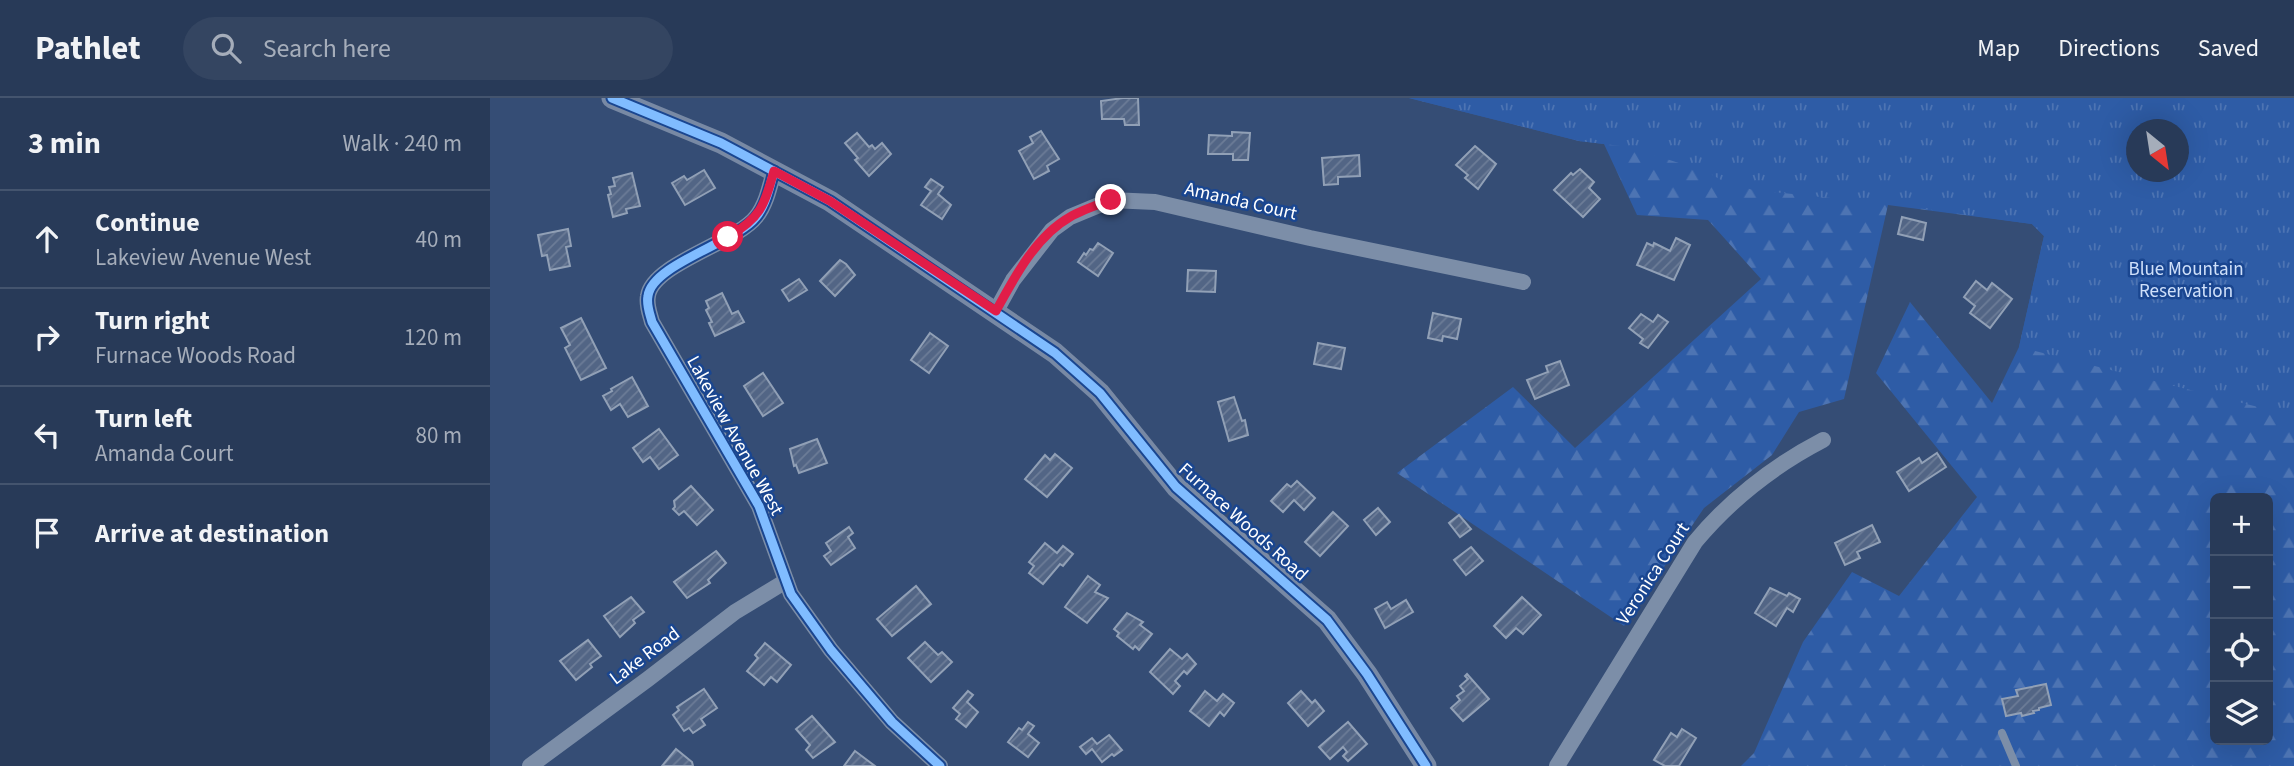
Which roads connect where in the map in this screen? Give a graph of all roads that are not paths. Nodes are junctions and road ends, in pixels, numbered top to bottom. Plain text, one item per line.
1 (612, 98) edge
2 (774, 171) junction
3 (1523, 282) dead end
4 (996, 311) junction
5 (1823, 440) dead end
6 (786, 581) junction
7 (2002, 733) dead end
8 (530, 766) edge
9 (940, 766) edge
10 (1426, 766) edge
11 (1557, 766) edge
12 (2016, 766) edge

1 - 2 street, Furnace Woods Road
2 - 4 street, Furnace Woods Road
2 - 6 street, Lakeview Avenue West
3 - 4 street, Amanda Court
4 - 10 street, Furnace Woods Road
5 - 11 street, Veronica Court
6 - 8 street, Lake Road
6 - 9 street, Lakeview Avenue West
7 - 12 lane

